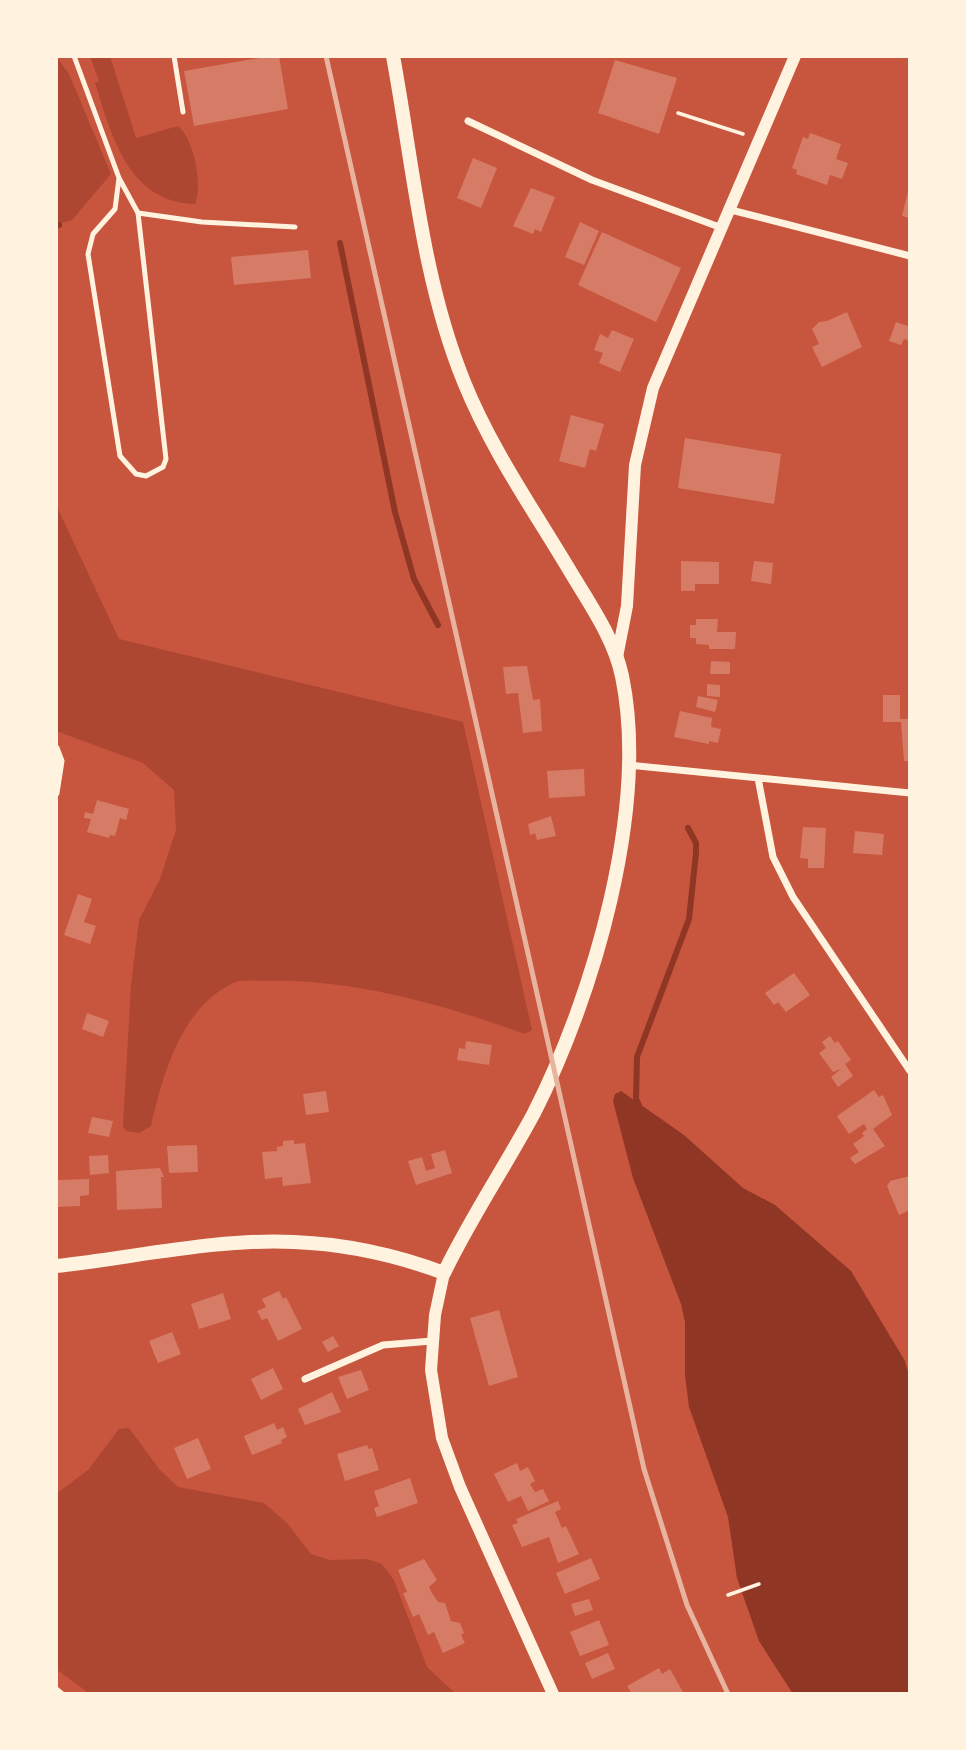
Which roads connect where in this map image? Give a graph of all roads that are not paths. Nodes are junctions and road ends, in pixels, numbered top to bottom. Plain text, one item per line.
1 (74, 56) edge
2 (174, 56) edge
3 (393, 56) edge
4 (795, 56) edge
5 (183, 112) dead end
6 (468, 121) dead end
7 (119, 178) junction
8 (731, 210) junction
9 (138, 213) junction
10 (295, 227) dead end
11 (724, 229) junction
12 (910, 256) edge
13 (617, 657) junction
14 (56, 748) edge
15 (627, 765) junction
16 (758, 778) junction
17 (56, 793) edge
18 (910, 793) edge
19 (910, 1071) edge
20 (56, 1266) edge
21 (444, 1273) junction
22 (432, 1341) junction
23 (305, 1379) dead end
24 (56, 1690) edge
25 (61, 1694) edge
26 (553, 1694) edge

1 - 7 lane
2 - 5 lane
3 - 13 main road
4 - 8 street
6 - 11 street
7 - 9 lane
7 - 9 lane
8 - 11 street
8 - 12 street
9 - 10 lane
11 - 13 street
13 - 15 main road
14 - 17 street
15 - 16 street
15 - 21 main road
16 - 18 street
16 - 19 street
20 - 21 main road
21 - 22 street
22 - 23 street
22 - 26 street
24 - 25 street

